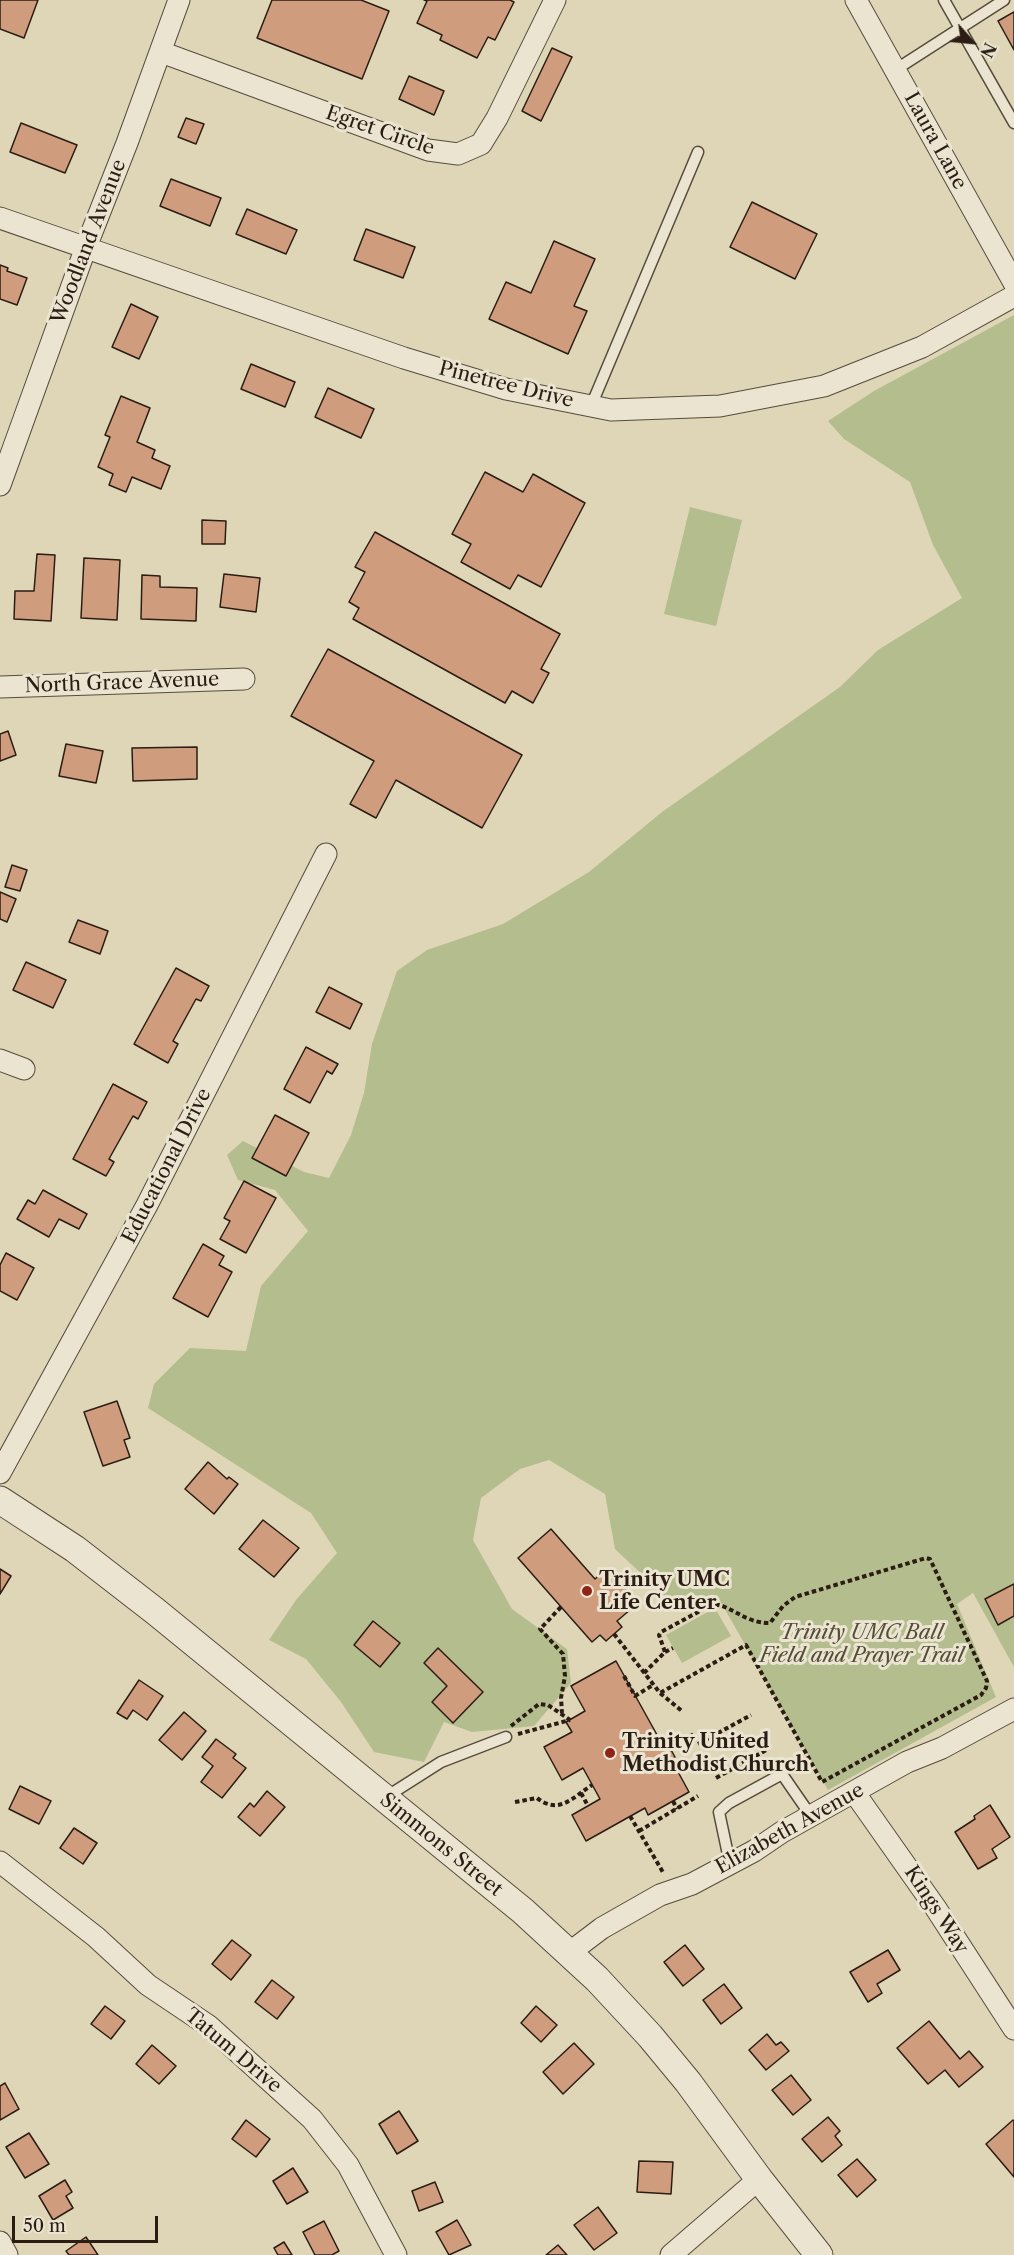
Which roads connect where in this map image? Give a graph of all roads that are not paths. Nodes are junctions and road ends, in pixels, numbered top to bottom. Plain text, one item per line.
1 (179, 0) edge
2 (555, 0) edge
3 (856, 0) edge
4 (944, 0) edge
5 (1005, 0) edge
6 (961, 28) junction
7 (161, 52) junction
8 (895, 70) junction
9 (1014, 123) edge
10 (698, 152) dead end
11 (0, 218) edge
12 (86, 247) junction
13 (1014, 283) edge
14 (1014, 296) edge
15 (591, 406) junction
16 (0, 485) edge
17 (244, 679) dead end
18 (0, 687) edge
19 (327, 854) dead end
20 (0, 1060) edge
21 (24, 1069) dead end
22 (0, 1473) edge
23 (0, 1500) edge
24 (1014, 1709) edge
25 (506, 1737) road end
26 (854, 1792) junction
27 (384, 1799) junction
28 (811, 1816) junction
29 (0, 1862) edge
30 (730, 1864) junction
31 (569, 1953) junction
32 (1014, 2029) edge
33 (759, 2179) junction
34 (0, 2242) edge
35 (7, 2255) edge
36 (396, 2255) edge
37 (671, 2255) edge
38 (819, 2255) edge

1 - 7 street, Woodland Avenue
2 - 7 street, Egret Circle
3 - 8 street, Laura Lane
4 - 6 lane
5 - 6 lane
6 - 8 lane
6 - 9 lane
7 - 12 street, Woodland Avenue
8 - 13 street, Laura Lane
10 - 15 lane
11 - 12 street, Pinetree Drive
12 - 15 street, Pinetree Drive
12 - 16 street, Woodland Avenue
14 - 15 street, Pinetree Drive
17 - 18 street, North Grace Avenue
19 - 22 street, Educational Drive
20 - 21 street
23 - 27 street, Simmons Street
24 - 26 street, Elizabeth Avenue
25 - 27 lane
26 - 28 street, Elizabeth Avenue
26 - 32 street, Kings Way
27 - 31 street, Simmons Street
28 - 30 street, Elizabeth Avenue
28 - 30 lane
29 - 36 street, Tatum Drive
30 - 31 street, Elizabeth Avenue
31 - 33 street, Simmons Street
33 - 37 street
33 - 38 street, Simmons Street
34 - 35 street

